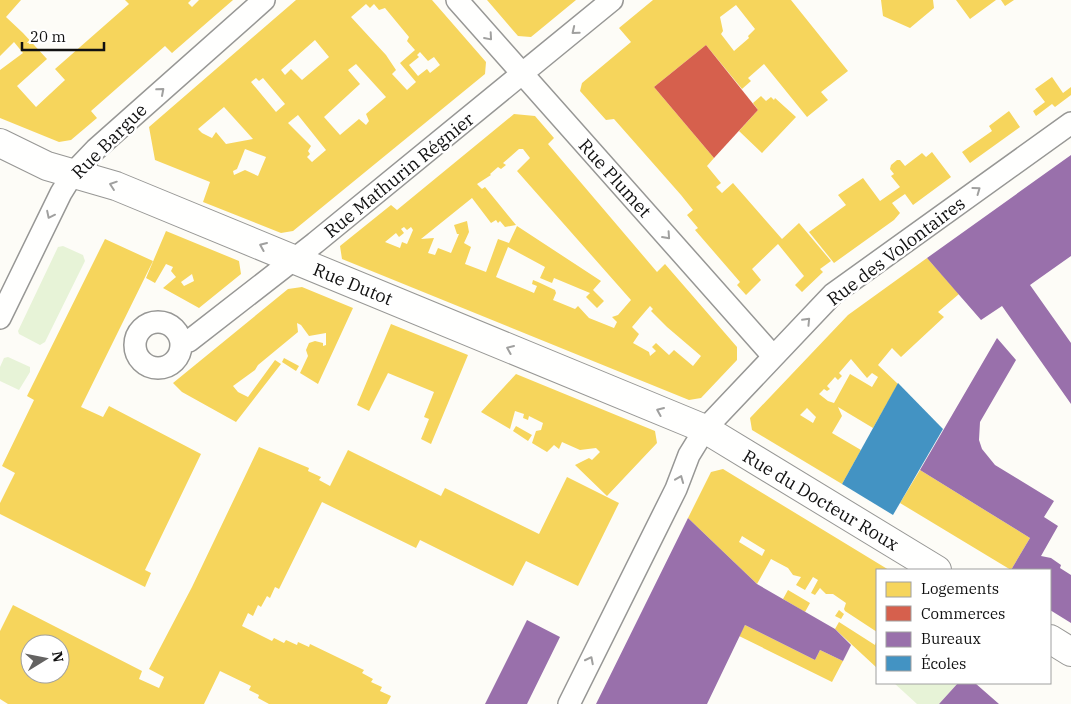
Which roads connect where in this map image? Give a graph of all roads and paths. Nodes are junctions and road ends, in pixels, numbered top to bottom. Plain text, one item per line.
1 (264, 0) edge
2 (457, 0) edge
3 (612, 0) edge
4 (522, 74) junction
5 (1071, 123) edge
6 (0, 143) edge
7 (74, 172) junction
8 (294, 259) junction
9 (0, 318) edge
10 (181, 342) dead end
11 (773, 356) junction
12 (705, 429) junction
13 (935, 569) edge
14 (1051, 640) edge
15 (1071, 652) edge
16 (569, 704) edge

7 -> 1 street, Rue Bargue
2 -> 4 street, Rue Plumet
3 -> 4 street, Rue Mathurin Régnier
4 - 8 street, Rue Mathurin Régnier
4 -> 11 street, Rue Plumet
11 -> 5 street, Rue des Volontaires
6 - 7 street, Rue Dutot
8 -> 7 street, Rue Dutot
7 -> 9 street, Rue Bargue
8 - 10 street, Rue Mathurin Régnier
12 -> 8 street, Rue Dutot
11 - 12 street, Rue des Volontaires
12 - 13 street, Rue du Docteur Roux
16 -> 12 street, Rue des Volontaires
14 - 15 street

